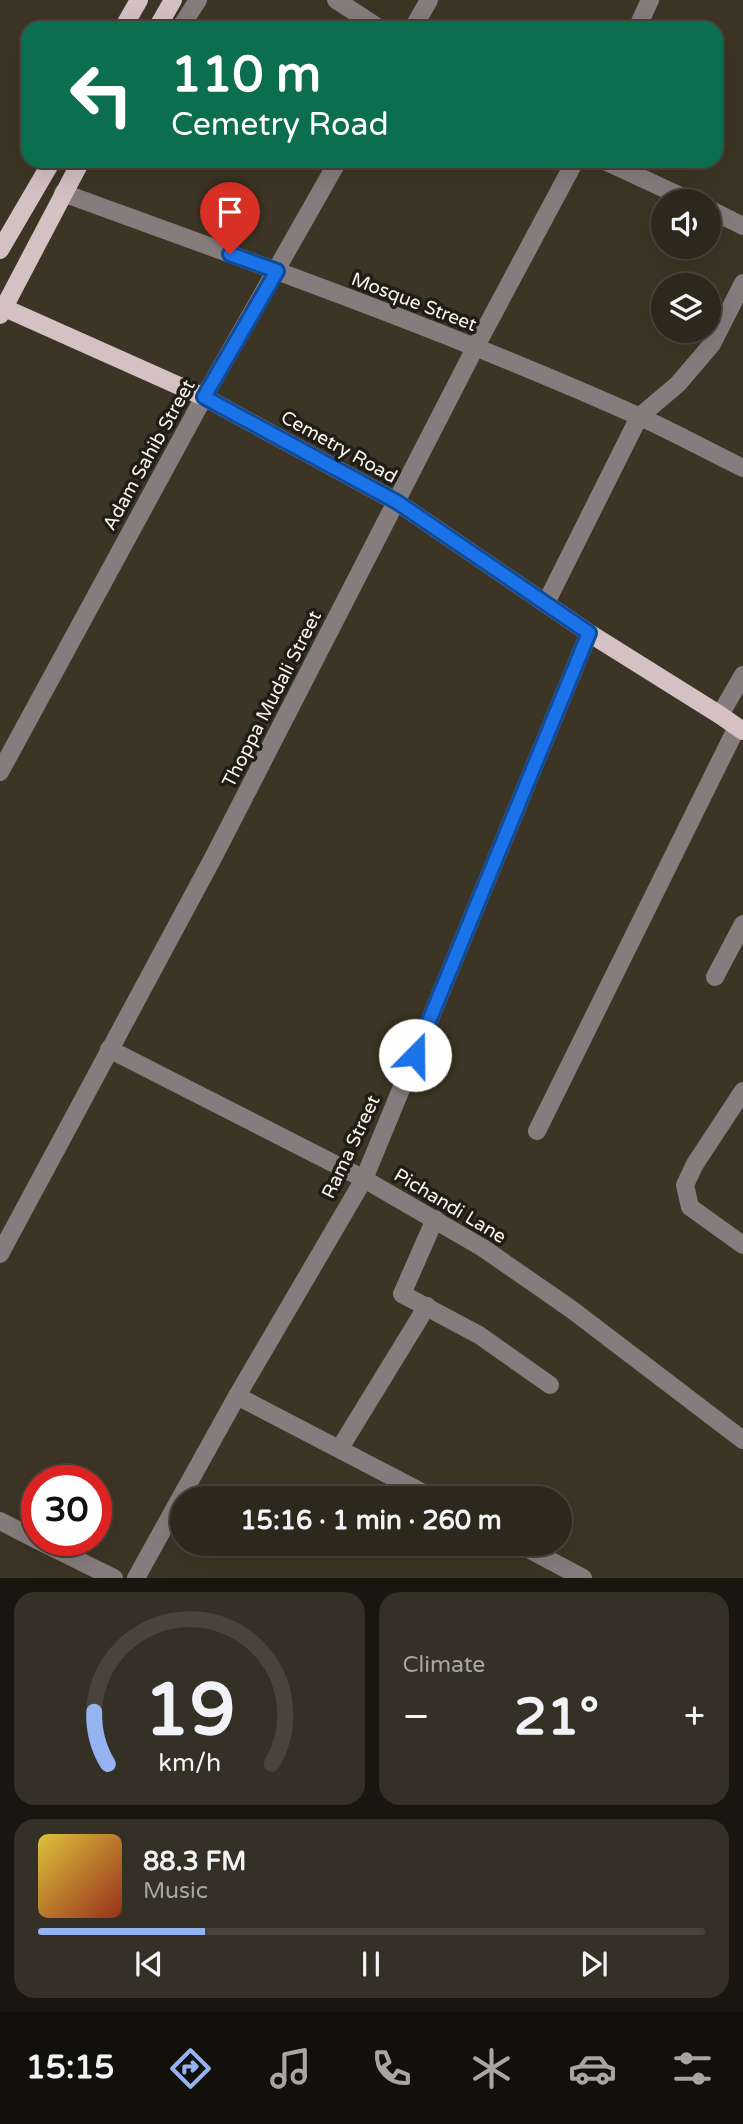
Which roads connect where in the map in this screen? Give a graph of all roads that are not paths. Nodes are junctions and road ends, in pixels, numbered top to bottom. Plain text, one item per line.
1 (139, 0) edge
2 (173, 0) edge
3 (198, 0) edge
4 (336, 0) edge
5 (429, 0) edge
6 (649, 0) edge
7 (127, 21) edge
8 (161, 21) edge
9 (184, 21) edge
10 (368, 21) edge
11 (417, 21) edge
12 (640, 21) edge
13 (48, 168) edge
14 (77, 168) edge
15 (334, 168) edge
16 (571, 168) edge
17 (621, 168) edge
18 (666, 189) edge
19 (63, 193) junction
20 (721, 215) edge
21 (743, 226) edge
22 (0, 250) edge
23 (277, 271) junction
24 (743, 283) edge
25 (2, 310) edge
26 (475, 348) junction
27 (204, 397) junction
28 (639, 417) junction
29 (743, 468) edge
30 (397, 502) junction
31 (546, 603) junction
32 (589, 633) junction
33 (743, 675) edge
34 (720, 715) junction
35 (740, 729) edge
36 (0, 772) edge
37 (743, 924) edge
38 (715, 977) dead end
39 (109, 1049) junction
40 (743, 1091) edge
41 (537, 1130) dead end
42 (363, 1179) junction
43 (435, 1219) junction
44 (743, 1245) edge
45 (0, 1254) edge
46 (427, 1306) junction
47 (550, 1385) dead end
48 (237, 1396) junction
49 (743, 1440) edge
50 (340, 1448) junction
51 (411, 1486) edge
52 (0, 1521) edge
53 (21, 1532) edge
54 (69, 1556) edge
55 (542, 1556) edge
56 (114, 1578) edge
57 (136, 1578) edge
58 (583, 1578) edge

1 - 7 main road
2 - 8 main road
3 - 9 street
4 - 10 street
5 - 11 street
6 - 12 street
13 - 22 main road
14 - 19 main road
15 - 23 street, Adam Sahib Street
16 - 26 street, Thoppa Mudali Street
17 - 18 street
19 - 23 street, Mosque Street
19 - 25 main road
20 - 21 street
23 - 26 street, Mosque Street
23 - 27 street, Adam Sahib Street
24 - 28 street
25 - 27 main road, Cemetry Road
26 - 28 street, Mosque Street
26 - 30 street, Thoppa Mudali Street
27 - 30 main road, Cemetry Road
27 - 36 street, Adam Sahib Street
28 - 29 street, Mosque Street
28 - 31 street
30 - 31 main road, Cemetry Road
30 - 39 street, Thoppa Mudali Street
31 - 32 main road, Cemetry Road
32 - 34 main road, Cemetry Road
32 - 42 street, Rama Street
33 - 34 street
34 - 35 main road, Cemetry Road
35 - 41 street
37 - 38 street
39 - 42 street, Pichandi Lane
39 - 45 street, Thoppa Mudali Street
40 - 44 street
42 - 43 street, Pichandi Lane
42 - 48 street, Rama Street
43 - 46 street
43 - 49 street, Pichandi Lane
46 - 47 street
46 - 50 street
48 - 50 street
48 - 57 street, Rama Street
50 - 51 street
52 - 53 street
54 - 56 street
55 - 58 street

